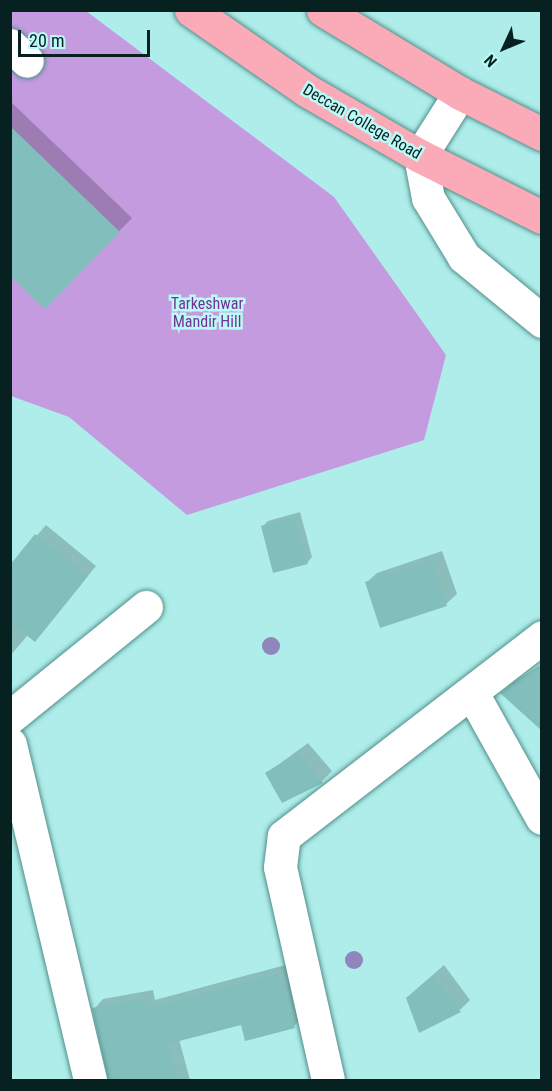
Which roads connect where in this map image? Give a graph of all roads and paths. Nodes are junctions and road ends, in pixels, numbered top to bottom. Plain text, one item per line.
1 (191, 10) edge
2 (323, 10) edge
3 (459, 93) junction
4 (542, 134) edge
5 (420, 156) junction
6 (542, 218) edge
7 (542, 321) edge
8 (146, 607) dead end
9 (542, 637) edge
10 (472, 693) junction
11 (10, 717) edge
12 (10, 744) edge
13 (542, 818) edge
14 (90, 1080) edge
15 (328, 1080) edge

1 - 5 main road, Deccan College Road
2 - 3 main road
3 - 4 main road
3 - 5 street
5 - 6 main road, Deccan College Road
5 - 7 street
8 - 11 street
9 - 10 street
10 - 13 street
10 - 15 street
12 - 14 street

